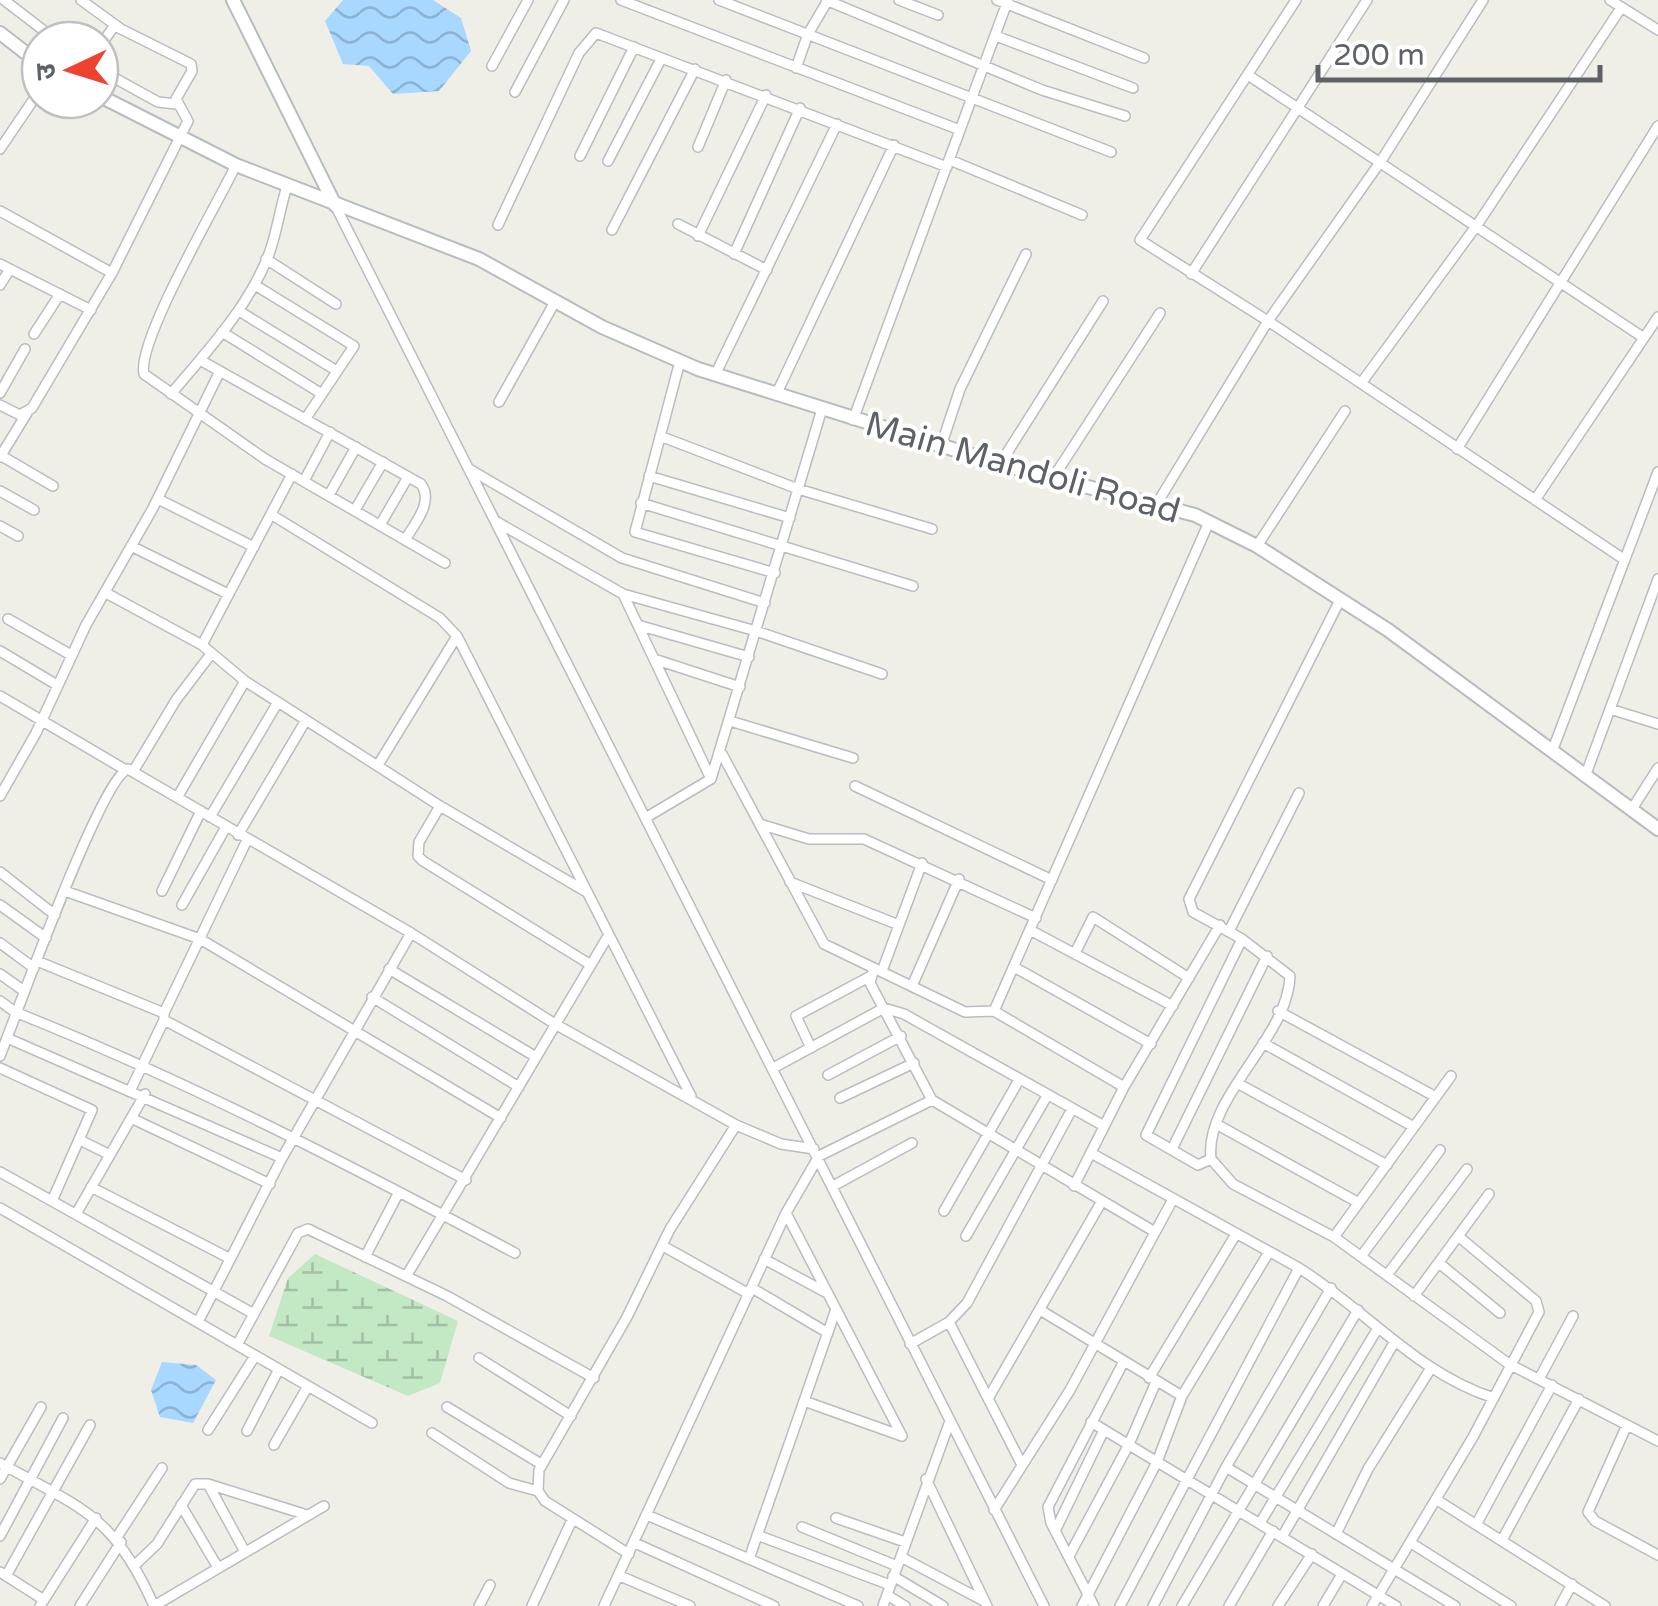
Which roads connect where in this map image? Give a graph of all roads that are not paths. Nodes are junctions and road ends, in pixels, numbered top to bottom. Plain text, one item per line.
1 (4, 0) edge
2 (81, 0) edge
3 (233, 0) edge
4 (528, 0) edge
5 (564, 0) edge
6 (621, 0) edge
7 (718, 0) edge
8 (828, 0) edge
9 (899, 0) edge
10 (1296, 0) edge
11 (1367, 0) edge
12 (1483, 0) edge
13 (1610, 0) edge
14 (1004, 1) edge
15 (1621, 8) junction
16 (938, 15) dead end
17 (30, 20) edge
18 (108, 20) edge
19 (120, 28) edge
20 (1658, 30) edge
21 (0, 33) edge
22 (808, 34) junction
23 (996, 36) junction
24 (634, 46) junction
25 (20, 48) edge
26 (1144, 58) dead end
27 (662, 59) junction
28 (985, 65) junction
29 (492, 66) dead end
30 (796, 68) junction
31 (695, 70) junction
32 (1248, 75) junction
33 (726, 80) junction
34 (120, 81) edge
35 (1133, 88) dead end
36 (515, 92) dead end
37 (766, 95) junction
38 (971, 96) junction
39 (176, 104) junction
40 (1299, 104) junction
41 (120, 106) edge
42 (800, 108) junction
43 (1125, 116) dead end
44 (20, 120) edge
45 (837, 124) junction
46 (1658, 126) edge
47 (960, 130) junction
48 (182, 138) junction
49 (894, 145) junction
50 (698, 147) dead end
51 (0, 149) edge
52 (1111, 152) dead end
53 (580, 156) dead end
54 (608, 161) dead end
55 (1381, 161) junction
56 (948, 163) junction
57 (236, 166) junction
58 (287, 186) junction
59 (335, 205) junction
60 (0, 211) edge
61 (1082, 214) dead end
62 (678, 224) dead end
63 (498, 225) dead end
64 (1478, 225) junction
65 (612, 230) dead end
66 (698, 236) junction
67 (734, 254) junction
68 (1026, 254) dead end
69 (266, 259) junction
70 (5, 267) edge
71 (767, 270) junction
72 (112, 274) junction
73 (1191, 274) junction
74 (1560, 279) junction
75 (0, 285) edge
76 (254, 285) junction
77 (60, 294) junction
78 (556, 300) junction
79 (1103, 301) dead end
80 (336, 304) dead end
81 (91, 310) junction
82 (238, 311) junction
83 (1160, 313) dead end
84 (1658, 317) edge
85 (1268, 320) junction
86 (222, 332) junction
87 (34, 334) dead end
88 (1644, 338) junction
89 (25, 349) dead end
90 (200, 360) junction
91 (680, 361) junction
92 (220, 371) junction
93 (337, 372) junction
94 (715, 375) junction
95 (1362, 382) junction
96 (0, 393) edge
97 (171, 394) junction
98 (322, 394) junction
99 (776, 395) junction
100 (499, 402) dead end
101 (0, 405) edge
102 (822, 409) junction
103 (200, 410) junction
104 (1345, 412) dead end
105 (27, 414) junction
106 (306, 418) junction
107 (853, 420) junction
108 (330, 432) junction
109 (660, 436) junction
110 (941, 446) junction
111 (356, 447) junction
112 (1457, 449) junction
113 (0, 456) edge
114 (383, 462) junction
115 (1000, 464) junction
116 (466, 467) junction
117 (1658, 472) edge
118 (292, 474) junction
119 (408, 476) junction
120 (648, 476) junction
121 (1053, 478) junction
122 (304, 481) junction
123 (53, 486) dead end
124 (798, 489) junction
125 (0, 491) edge
126 (329, 495) junction
127 (158, 499) junction
128 (1535, 500) junction
129 (641, 503) junction
130 (1156, 505) junction
131 (34, 510) dead end
132 (355, 510) junction
133 (272, 515) junction
134 (790, 518) junction
135 (495, 520) junction
136 (1209, 522) junction
137 (380, 525) junction
138 (0, 526) edge
139 (932, 528) dead end
140 (18, 536) dead end
141 (405, 540) junction
142 (131, 546) junction
143 (1257, 546) junction
144 (254, 547) junction
145 (782, 548) junction
146 (1625, 560) junction
147 (445, 563) dead end
148 (775, 573) junction
149 (1658, 579) edge
150 (914, 586) dead end
151 (106, 592) junction
152 (228, 594) junction
153 (623, 594) junction
154 (1340, 600) junction
155 (765, 603) junction
156 (1654, 606) edge
157 (8, 620) dead end
158 (640, 626) junction
159 (756, 630) junction
160 (457, 636) junction
161 (202, 645) junction
162 (0, 651) edge
163 (211, 654) junction
164 (71, 656) junction
165 (749, 657) junction
166 (657, 660) junction
167 (882, 674) dead end
168 (245, 681) junction
169 (57, 685) junction
170 (740, 687) junction
171 (0, 696) edge
172 (278, 702) junction
173 (1610, 709) junction
174 (42, 720) junction
175 (306, 720) junction
176 (730, 721) junction
177 (1658, 724) edge
178 (1552, 749) junction
179 (722, 754) junction
180 (852, 758) dead end
181 (378, 765) junction
182 (1658, 768) edge
183 (129, 770) junction
184 (1586, 774) junction
185 (711, 779) junction
186 (855, 786) dead end
187 (1299, 793) dead end
188 (0, 796) edge
189 (178, 796) junction
190 (440, 806) junction
191 (1632, 809) junction
192 (206, 814) junction
193 (647, 817) junction
194 (762, 824) junction
195 (226, 827) junction
196 (1658, 829) edge
197 (243, 837) junction
198 (922, 863) junction
199 (0, 872) edge
200 (959, 879) junction
201 (1052, 880) junction
202 (788, 881) junction
203 (65, 891) junction
204 (162, 892) dead end
205 (588, 892) junction
206 (0, 905) edge
207 (182, 905) dead end
208 (55, 915) junction
209 (1036, 918) junction
210 (899, 924) junction
211 (1224, 928) junction
212 (1030, 930) junction
213 (411, 933) junction
214 (608, 936) junction
215 (46, 938) junction
216 (200, 939) junction
217 (1242, 939) junction
218 (0, 943) edge
219 (1074, 954) junction
220 (1268, 956) junction
221 (36, 964) junction
222 (591, 965) junction
223 (1014, 967) junction
224 (389, 969) junction
225 (875, 972) junction
226 (0, 974) edge
227 (1189, 978) junction
228 (912, 986) junction
229 (24, 991) junction
230 (372, 998) junction
231 (0, 1002) edge
232 (1172, 1006) junction
233 (884, 1008) junction
234 (994, 1011) junction
235 (1278, 1011) junction
236 (15, 1012) junction
237 (164, 1016) junction
238 (555, 1024) junction
239 (354, 1029) junction
240 (901, 1036) junction
241 (7, 1038) junction
242 (1263, 1043) junction
243 (1150, 1044) junction
244 (811, 1048) junction
245 (0, 1056) edge
246 (536, 1058) junction
247 (914, 1063) junction
248 (144, 1064) junction
249 (775, 1067) junction
250 (0, 1068) edge
251 (828, 1074) dead end
252 (1452, 1076) dead end
253 (1018, 1080) junction
254 (1239, 1084) junction
255 (1124, 1086) junction
256 (519, 1087) junction
257 (131, 1089) junction
258 (144, 1094) junction
259 (1047, 1096) junction
260 (1436, 1097) junction
261 (692, 1098) junction
262 (840, 1098) dead end
263 (316, 1099) junction
264 (932, 1100) junction
265 (1072, 1109) junction
266 (131, 1118) junction
267 (501, 1118) junction
268 (736, 1124) junction
269 (1216, 1124) junction
270 (1104, 1126) junction
271 (1414, 1127) junction
272 (990, 1134) junction
273 (295, 1137) junction
274 (82, 1141) junction
275 (912, 1143) dead end
276 (1172, 1149) junction
277 (1018, 1150) junction
278 (1440, 1150) dead end
279 (816, 1152) junction
280 (110, 1154) junction
281 (1091, 1154) junction
282 (282, 1158) junction
283 (1211, 1159) junction
284 (1386, 1165) junction
285 (1042, 1166) junction
286 (1467, 1168) dead end
287 (0, 1172) edge
288 (466, 1180) junction
289 (270, 1184) junction
290 (833, 1186) junction
291 (1074, 1186) junction
292 (91, 1187) junction
293 (399, 1192) junction
294 (1490, 1194) dead end
295 (1173, 1199) junction
296 (52, 1201) junction
297 (1102, 1201) junction
298 (1359, 1203) junction
299 (0, 1208) edge
300 (944, 1210) dead end
301 (786, 1213) junction
302 (76, 1214) junction
303 (445, 1216) junction
304 (1156, 1232) junction
305 (1236, 1234) junction
306 (966, 1236) dead end
307 (1458, 1236) junction
308 (1334, 1237) junction
309 (663, 1246) junction
310 (1269, 1252) junction
311 (515, 1253) dead end
312 (1362, 1256) junction
313 (365, 1257) junction
314 (230, 1258) junction
315 (764, 1259) junction
316 (1439, 1263) junction
317 (1299, 1268) junction
318 (1387, 1274) junction
319 (407, 1275) junction
320 (1330, 1288) junction
321 (212, 1291) junction
322 (750, 1291) junction
323 (830, 1294) junction
324 (1414, 1296) junction
325 (836, 1309) junction
326 (1040, 1310) junction
327 (1358, 1310) junction
328 (1500, 1313) dead end
329 (254, 1314) junction
330 (1572, 1316) dead end
331 (198, 1322) junction
332 (949, 1322) junction
333 (1378, 1328) junction
334 (828, 1332) junction
335 (1395, 1341) junction
336 (910, 1344) junction
337 (1094, 1344) junction
338 (237, 1345) junction
339 (255, 1356) junction
340 (478, 1358) dead end
341 (1123, 1362) junction
342 (1509, 1364) junction
343 (1430, 1368) junction
344 (279, 1370) junction
345 (594, 1378) junction
346 (1539, 1379) junction
347 (1152, 1380) junction
348 (1552, 1385) junction
349 (308, 1386) junction
350 (1182, 1396) junction
351 (989, 1397) junction
352 (1494, 1398) junction
353 (1579, 1399) junction
354 (804, 1401) junction
355 (40, 1407) dead end
356 (448, 1407) dead end
357 (570, 1416) junction
358 (63, 1418) dead end
359 (950, 1420) junction
360 (1091, 1422) junction
361 (372, 1423) dead end
362 (90, 1425) dead end
363 (1628, 1425) junction
364 (208, 1430) dead end
365 (1104, 1430) junction
366 (247, 1431) dead end
367 (432, 1433) dead end
368 (1658, 1441) edge
369 (1129, 1444) junction
370 (274, 1445) dead end
371 (1157, 1462) junction
372 (541, 1464) junction
373 (3, 1465) edge
374 (1022, 1465) junction
375 (1226, 1467) junction
376 (162, 1468) dead end
377 (0, 1479) edge
378 (926, 1479) junction
379 (1187, 1479) junction
380 (31, 1480) junction
381 (1253, 1482) junction
382 (208, 1484) junction
383 (538, 1491) junction
384 (52, 1493) junction
385 (1212, 1496) junction
386 (1277, 1496) junction
387 (1437, 1500) junction
388 (181, 1505) junction
389 (324, 1506) dead end
390 (1237, 1509) junction
391 (1297, 1509) junction
392 (994, 1510) junction
393 (306, 1515) junction
394 (647, 1515) junction
395 (96, 1518) junction
396 (836, 1518) dead end
397 (572, 1520) junction
398 (1260, 1523) junction
399 (1477, 1523) junction
400 (802, 1527) dead end
401 (1056, 1531) junction
402 (1278, 1534) junction
403 (1336, 1534) junction
404 (757, 1535) junction
405 (0, 1536) edge
406 (119, 1540) junction
407 (1502, 1540) junction
408 (905, 1542) junction
409 (634, 1543) junction
410 (1411, 1543) junction
411 (244, 1550) junction
412 (629, 1554) junction
413 (1312, 1554) junction
414 (1658, 1555) edge
415 (1069, 1556) junction
416 (749, 1559) junction
417 (135, 1566) junction
418 (217, 1566) junction
419 (1395, 1569) junction
420 (3, 1574) edge
421 (1342, 1574) junction
422 (620, 1576) junction
423 (894, 1576) junction
424 (1572, 1584) junction
425 (490, 1585) dead end
426 (1378, 1595) junction
427 (1091, 1601) edge
428 (42, 1603) edge
429 (986, 1604) edge
430 (81, 1605) edge
431 (606, 1605) edge
432 (154, 1606) edge
433 (479, 1606) edge
434 (532, 1606) edge
435 (690, 1606) edge
436 (774, 1606) edge
437 (858, 1606) edge
438 (883, 1606) edge
439 (905, 1606) edge
440 (942, 1606) edge
441 (1044, 1606) edge
442 (1082, 1606) edge
443 (1120, 1606) edge
444 (1153, 1606) edge
445 (1182, 1606) edge
446 (1230, 1606) edge
447 (1278, 1606) edge
448 (1323, 1606) edge
449 (1372, 1606) edge
450 (1396, 1606) edge
451 (1455, 1606) edge
452 (1511, 1606) edge
453 (1560, 1606) edge
454 (1605, 1606) edge

1 - 17 street
2 - 18 street
3 - 59 street
4 - 29 street
5 - 36 street
6 - 30 street
7 - 22 street
8 - 22 street
8 - 28 street
9 - 16 street
10 - 32 street
11 - 40 street
12 - 55 street
13 - 15 street
14 - 23 street
14 - 26 street
15 - 20 street
15 - 64 street
19 - 39 street
21 - 25 street
22 - 30 street
22 - 38 street
23 - 28 street
23 - 35 street
24 - 27 street
24 - 53 street
24 - 63 street
27 - 31 street
27 - 54 street
28 - 38 street
28 - 43 street
30 - 47 street
31 - 33 street
31 - 65 street
32 - 40 street
32 - 73 street
33 - 37 street
33 - 50 street
34 - 39 street
37 - 42 street
37 - 66 street
38 - 47 street
38 - 52 street
39 - 48 street
40 - 55 street
40 - 73 street
41 - 48 street, Main Mandoli Road
42 - 45 street
42 - 67 street
44 - 51 street
45 - 49 street
45 - 71 street
46 - 74 street
47 - 56 street
48 - 57 street, Main Mandoli Road
48 - 72 street
49 - 56 street
49 - 99 street
55 - 64 street
55 - 85 street
56 - 61 street
56 - 107 street
57 - 58 street, Main Mandoli Road
57 - 97 street
58 - 59 street, Main Mandoli Road
58 - 69 street
59 - 78 street, Main Mandoli Road
59 - 116 street
60 - 72 street
62 - 66 street
64 - 74 street
64 - 95 street
66 - 67 street
67 - 71 street
68 - 110 street
69 - 76 street
69 - 80 street
70 - 75 street
70 - 77 street
71 - 94 street
72 - 81 street
73 - 85 street
74 - 88 street
74 - 112 street
76 - 82 street
76 - 93 street
77 - 81 street
77 - 87 street
78 - 91 street, Main Mandoli Road
78 - 100 street
79 - 115 street
81 - 105 street
82 - 86 street
82 - 93 street
83 - 121 street
84 - 88 street
85 - 95 street
85 - 130 street
86 - 90 street
86 - 98 street
88 - 128 street
89 - 96 street
90 - 92 street
90 - 97 street
91 - 94 street, Main Mandoli Road
91 - 109 street
92 - 103 street
92 - 106 street
93 - 98 street
94 - 99 street, Main Mandoli Road
95 - 112 street
97 - 103 street
98 - 106 street
99 - 102 street, Main Mandoli Road
101 - 105 street
102 - 107 street, Main Mandoli Road
102 - 124 street
103 - 118 street
103 - 127 street
104 - 143 street
105 - 113 street
106 - 108 street
107 - 110 street, Main Mandoli Road
108 - 111 street
108 - 122 street
109 - 120 street
109 - 124 street
110 - 115 street, Main Mandoli Road
111 - 114 street
111 - 126 street
112 - 128 street
113 - 123 street
114 - 119 street
114 - 132 street
115 - 121 street, Main Mandoli Road
116 - 135 street
116 - 155 street
117 - 146 street
118 - 122 street
118 - 133 street
119 - 137 street
119 - 141 street
120 - 129 street
120 - 134 street
121 - 130 street, Main Mandoli Road
122 - 126 street
124 - 134 street
124 - 139 street
125 - 131 street
126 - 132 street
127 - 142 street
127 - 144 street
128 - 146 street
129 - 145 street
129 - 148 street
130 - 136 street, Main Mandoli Road
132 - 137 street
133 - 144 street
133 - 160 street
134 - 145 street
135 - 153 street
135 - 193 street
136 - 143 street, Main Mandoli Road
136 - 201 street
137 - 141 street
138 - 140 street
141 - 147 street
142 - 151 street
142 - 152 street
143 - 154 street, Main Mandoli Road
144 - 152 street
145 - 148 street
145 - 150 street
146 - 178 street
148 - 155 street
149 - 156 street
151 - 161 street
151 - 164 street
152 - 161 street
153 - 158 street
153 - 159 street
154 - 178 street, Main Mandoli Road
154 - 211 street
155 - 159 street
156 - 173 street
157 - 164 street
158 - 165 street
158 - 166 street
159 - 165 street
159 - 167 street
160 - 181 street
160 - 205 street
161 - 163 street
162 - 169 street
163 - 168 street
163 - 183 street
164 - 169 street
165 - 170 street
166 - 170 street
166 - 185 street
168 - 172 street
168 - 189 street
169 - 174 street
170 - 176 street
171 - 174 street
172 - 175 street
172 - 192 street
173 - 177 street
173 - 184 street
174 - 183 street
174 - 188 street
175 - 181 street
175 - 197 street
176 - 179 street
176 - 180 street
178 - 184 street, Main Mandoli Road
179 - 185 street
179 - 194 street
181 - 190 street
182 - 191 street
183 - 189 street
183 - 203 street
184 - 191 street, Main Mandoli Road
185 - 193 street
186 - 201 street
187 - 211 street
189 - 192 street
190 - 205 street
190 - 222 street
191 - 196 street, Main Mandoli Road
192 - 195 street
192 - 204 street
193 - 249 street
194 - 198 street
194 - 202 street
195 - 197 street
195 - 207 street
197 - 213 street
197 - 216 street
198 - 200 street
198 - 210 street
199 - 208 street
200 - 209 street
200 - 228 street
201 - 209 street
202 - 210 street
202 - 225 street
203 - 208 street
203 - 216 street
205 - 214 street
206 - 215 street
208 - 215 street
209 - 212 street
210 - 225 street
211 - 217 street
211 - 227 street
212 - 219 street
212 - 223 street
213 - 224 street
213 - 238 street
214 - 222 street
214 - 261 street
215 - 221 street
216 - 237 street
216 - 239 street
217 - 220 street
217 - 276 street
218 - 221 street
219 - 227 street
219 - 232 street
220 - 235 street
220 - 276 street
221 - 229 street
221 - 237 street
222 - 238 street
223 - 234 street
223 - 243 street
224 - 230 street
224 - 246 street
225 - 228 street
225 - 233 street
225 - 244 street
226 - 229 street
227 - 232 street
228 - 234 street
229 - 236 street
230 - 239 street
230 - 256 street
231 - 236 street
232 - 243 street
233 - 240 street
233 - 244 street
233 - 253 street
234 - 255 street
235 - 242 street
235 - 260 street
236 - 241 street
236 - 248 street
237 - 248 street
237 - 263 street
238 - 246 street
238 - 261 street
239 - 263 street
239 - 267 street
240 - 247 street
240 - 251 street
241 - 245 street
241 - 257 street
242 - 254 street
242 - 271 street
243 - 255 street
244 - 249 street
246 - 256 street
247 - 262 street
247 - 264 street
248 - 257 street
248 - 273 street
249 - 279 street
250 - 274 street
252 - 260 street
253 - 259 street
253 - 272 street
254 - 269 street
254 - 284 street
255 - 270 street
256 - 267 street
257 - 258 street
258 - 266 street
258 - 282 street
259 - 265 street
259 - 277 street
260 - 271 street
261 - 268 street
263 - 273 street
263 - 288 street
264 - 272 street
264 - 279 street
265 - 270 street
265 - 285 street
266 - 280 street
266 - 289 street
267 - 288 street
268 - 279 street
268 - 309 street
269 - 283 street
269 - 298 street
270 - 281 street
271 - 284 street
272 - 277 street
272 - 300 street
273 - 282 street
273 - 293 street
274 - 280 street
274 - 296 street
275 - 290 street
276 - 283 street
277 - 285 street
277 - 306 street
278 - 312 street
279 - 290 street
279 - 301 street
280 - 292 street
281 - 291 street
281 - 295 street
282 - 289 street
283 - 308 street
284 - 298 street
285 - 291 street
285 - 332 street
286 - 318 street
287 - 296 street
288 - 303 street
289 - 314 street
290 - 336 street
291 - 297 street
292 - 302 street
292 - 314 street
293 - 303 street
293 - 313 street
294 - 307 street
295 - 304 street
295 - 305 street
296 - 302 street
297 - 304 street
297 - 326 street
298 - 308 street
299 - 331 street
301 - 315 street
301 - 323 street
302 - 321 street
303 - 311 street
303 - 319 street
304 - 337 street
305 - 310 street
305 - 347 street
307 - 316 street
307 - 342 street
308 - 312 street
309 - 322 street
309 - 345 street
310 - 317 street
310 - 350 street
312 - 318 street
313 - 319 street
313 - 329 street
314 - 321 street
315 - 322 street
315 - 323 street
316 - 324 street
316 - 328 street
317 - 320 street
317 - 379 street
318 - 324 street
319 - 345 street
320 - 327 street
320 - 375 street
321 - 329 street
321 - 331 street
322 - 334 street
322 - 394 street
323 - 325 street
324 - 342 street
325 - 334 street
325 - 354 street
326 - 337 street
326 - 351 street
327 - 333 street
327 - 381 street
329 - 338 street
330 - 346 street
331 - 338 street
332 - 336 street
332 - 351 street
333 - 335 street
333 - 386 street
334 - 354 street
335 - 343 street
335 - 391 street
336 - 359 street
337 - 341 street
337 - 374 street
338 - 339 street
339 - 344 street
339 - 364 street
340 - 357 street
341 - 347 street
341 - 360 street
342 - 346 street
342 - 352 street
343 - 352 street
343 - 403 street
344 - 349 street
344 - 366 street
345 - 357 street
346 - 348 street
347 - 350 street
347 - 369 street
348 - 353 street
348 - 399 street
349 - 361 street
349 - 370 street
350 - 371 street
351 - 374 street
352 - 387 street
353 - 363 street
353 - 407 street
354 - 404 street
355 - 373 street
356 - 372 street
357 - 372 street
358 - 380 street
359 - 378 street
359 - 392 street
360 - 365 street
360 - 401 street
362 - 384 street
363 - 368 street
363 - 414 street
365 - 369 street
365 - 401 street
367 - 383 street
369 - 371 street
369 - 415 street
371 - 379 street
371 - 427 street
372 - 383 street
373 - 377 street
373 - 380 street
374 - 392 street
375 - 381 street
375 - 385 street
376 - 406 street
378 - 408 street
378 - 429 street
379 - 385 street
379 - 443 street
380 - 384 street
380 - 405 street
381 - 386 street
381 - 390 street
382 - 388 street
382 - 393 street
382 - 411 street
383 - 397 street
384 - 395 street
384 - 420 street
385 - 390 street
385 - 444 street
386 - 391 street
386 - 398 street
387 - 399 street
387 - 410 street
388 - 417 street
388 - 418 street
389 - 393 street
390 - 398 street
390 - 445 street
391 - 402 street
391 - 403 street
392 - 441 street
393 - 411 street
394 - 409 street
394 - 416 street
395 - 406 street
395 - 428 street
396 - 408 street
397 - 412 street
397 - 434 street
398 - 402 street
399 - 407 street
400 - 423 street
401 - 415 street
402 - 413 street
402 - 446 street
403 - 419 street
404 - 416 street
404 - 423 street
406 - 417 street
406 - 430 street
407 - 424 street
408 - 423 street
409 - 412 street
409 - 436 street
410 - 419 street
410 - 452 street
411 - 418 street
412 - 422 street
413 - 421 street
413 - 447 street
415 - 427 street
416 - 437 street
417 - 432 street
418 - 432 street
419 - 426 street
419 - 451 street
420 - 428 street
421 - 426 street
421 - 448 street
422 - 431 street
422 - 435 street
423 - 429 street
423 - 438 street
423 - 439 street
423 - 440 street
424 - 453 street
424 - 454 street
425 - 433 street
426 - 449 street
426 - 450 street
427 - 442 street

